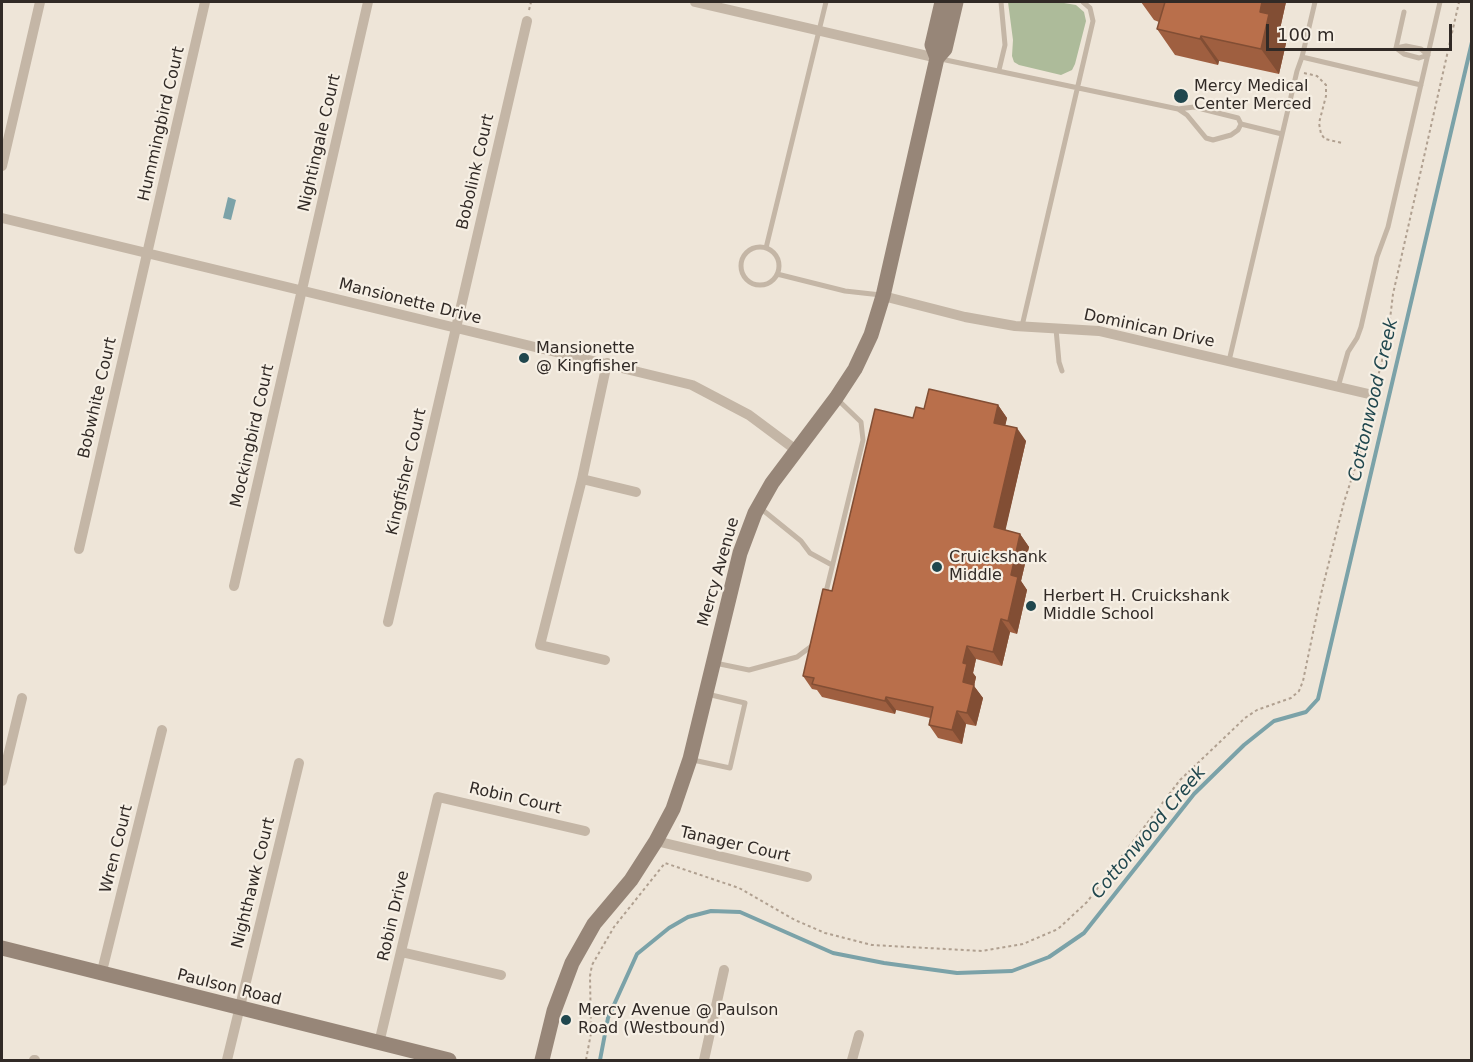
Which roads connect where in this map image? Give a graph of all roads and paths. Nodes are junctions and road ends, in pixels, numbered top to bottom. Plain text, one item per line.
1 (40, 2) edge
2 (205, 2) edge
3 (368, 2) edge
4 (695, 2) edge
5 (826, 2) edge
6 (942, 2) edge
7 (956, 2) edge
8 (1001, 2) edge
9 (1083, 2) edge
10 (1316, 2) edge
11 (1440, 2) edge
12 (1460, 2) edge
13 (1404, 12) dead end
14 (527, 21) dead end
15 (818, 30) junction
16 (1428, 55) junction
17 (1302, 57) junction
18 (937, 58) junction
19 (999, 70) junction
20 (1297, 71) junction
21 (1421, 85) junction
22 (1077, 87) junction
23 (1178, 109) junction
24 (1241, 124) junction
25 (1282, 134) junction
26 (1342, 143) dead end
27 (2, 166) edge
28 (2, 218) edge
29 (766, 248) junction
30 (147, 254) junction
31 (777, 274) junction
32 (301, 291) junction
33 (883, 296) junction
34 (1022, 326) junction
35 (1056, 327) junction
36 (455, 329) junction
37 (1229, 362) junction
38 (607, 363) junction
39 (1062, 371) dead end
40 (1338, 387) junction
41 (1373, 395) junction
42 (836, 398) junction
43 (796, 450) junction
44 (582, 479) junction
45 (636, 492) dead end
46 (758, 506) junction
47 (79, 549) dead end
48 (832, 565) junction
49 (234, 586) dead end
50 (824, 600) edge
51 (388, 622) dead end
52 (816, 634) edge
53 (605, 660) dead end
54 (713, 662) junction
55 (706, 694) junction
56 (22, 698) dead end
57 (162, 730) dead end
58 (690, 759) junction
59 (299, 763) dead end
60 (2, 781) edge
61 (438, 797) joint
62 (585, 831) dead end
63 (656, 841) junction
64 (807, 877) dead end
65 (2, 948) edge
66 (401, 952) junction
67 (724, 970) dead end
68 (101, 975) junction
69 (501, 975) dead end
70 (239, 1009) junction
71 (859, 1035) dead end
72 (379, 1043) junction
73 (228, 1060) edge
74 (449, 1060) edge
75 (542, 1060) edge
76 (586, 1060) edge
77 (704, 1060) edge
78 (852, 1060) edge

1 - 27 street
2 - 30 street, Hummingbird Court
3 - 32 street, Nightingale Court
4 - 15 street
5 - 15 lane
6 - 18 street, Mercy Avenue
7 - 18 street, Mercy Avenue
8 - 19 lane
9 - 22 lane
10 - 17 lane
11 - 16 lane
12 - 41 path
13 - 16 lane
14 - 36 street, Bobolink Court
15 - 18 street
15 - 29 lane
16 - 21 lane
17 - 20 lane
17 - 21 lane
18 - 19 lane
18 - 33 street, Mercy Avenue
19 - 22 lane
20 - 25 lane
20 - 26 path
21 - 40 lane
22 - 23 lane
22 - 34 lane
23 - 24 lane
23 - 24 lane
24 - 25 lane
25 - 37 lane
28 - 30 street, Mansionette Drive
29 - 31 lane
29 - 31 lane
30 - 32 street, Mansionette Drive
30 - 47 street, Bobwhite Court
31 - 33 lane
32 - 36 street, Mansionette Drive
32 - 49 street, Mockingbird Court
33 - 34 street, Dominican Drive
33 - 42 street, Mercy Avenue
34 - 35 street, Dominican Drive
35 - 37 street, Dominican Drive
35 - 39 lane
36 - 38 street, Mansionette Drive
36 - 51 street, Kingfisher Court
37 - 40 street, Dominican Drive
38 - 43 street, Mansionette Drive
38 - 44 street
40 - 41 street, Dominican Drive
41 - 76 path
42 - 43 street, Mercy Avenue
42 - 48 lane
43 - 46 street, Mercy Avenue
44 - 45 street
44 - 53 street
46 - 48 lane
46 - 54 street, Mercy Avenue
48 - 50 lane
52 - 54 lane
54 - 55 street, Mercy Avenue
55 - 58 street, Mercy Avenue
55 - 58 lane
56 - 60 street
57 - 68 street, Wren Court
58 - 63 street, Mercy Avenue
59 - 70 street, Nighthawk Court
61 - 62 street, Robin Court
61 - 66 street, Robin Drive
63 - 64 street, Tanager Court
63 - 75 street, Mercy Avenue
65 - 68 street, Paulson Road
66 - 69 street
66 - 72 street, Robin Drive
67 - 77 street
68 - 70 street, Paulson Road
70 - 72 street, Paulson Road
70 - 73 street, Nighthawk Court
71 - 78 street
72 - 74 street, Paulson Road

